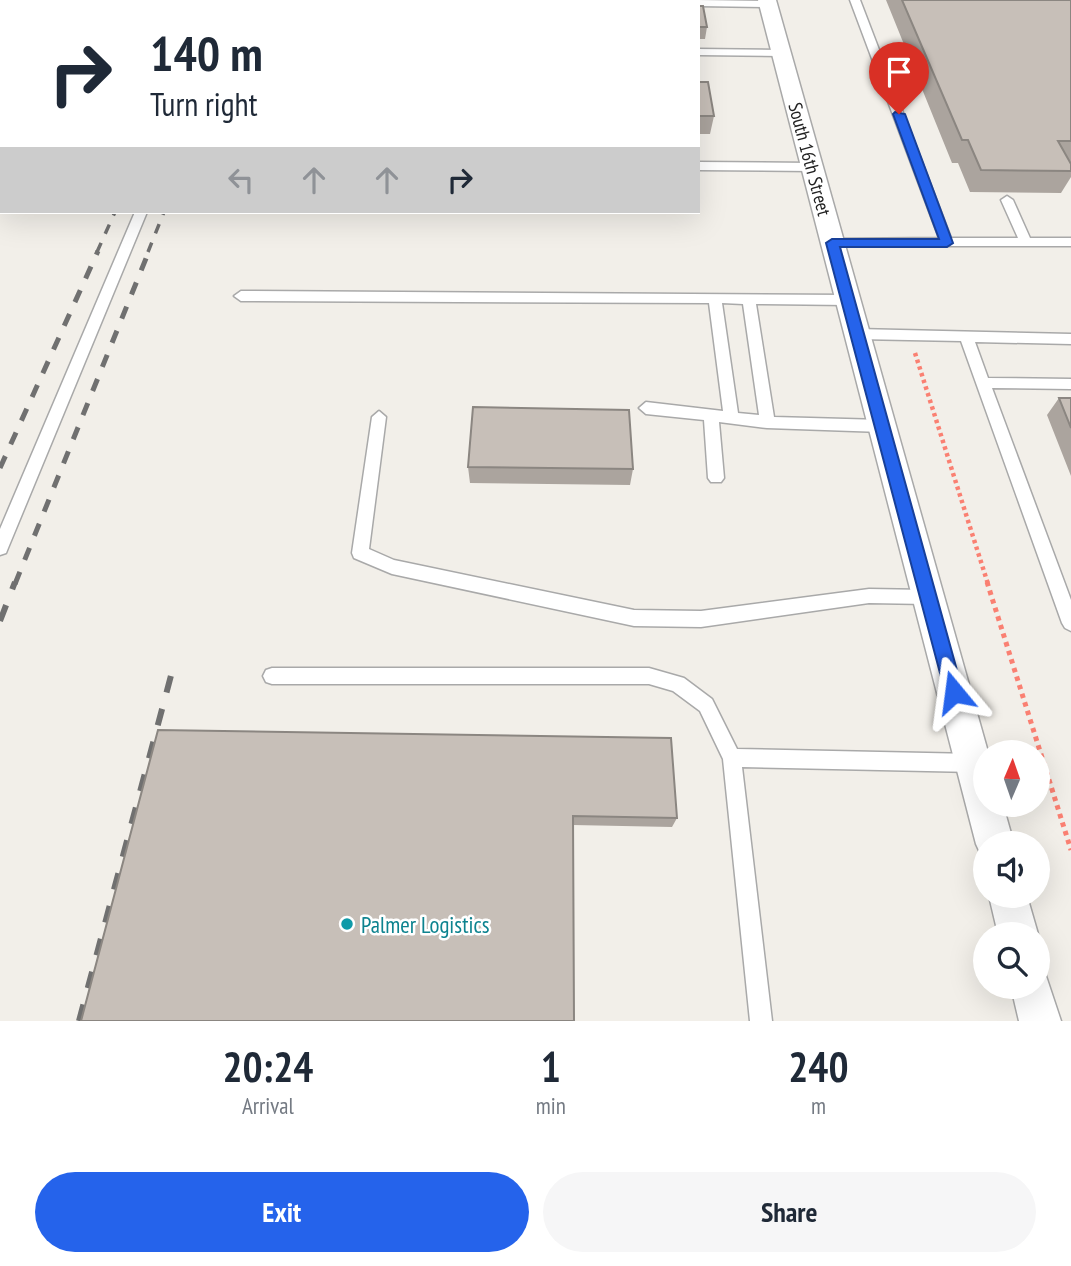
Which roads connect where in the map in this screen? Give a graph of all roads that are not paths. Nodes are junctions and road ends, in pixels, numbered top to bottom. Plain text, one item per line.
1 (855, 0) edge
2 (768, 2) edge
3 (700, 4) edge
4 (700, 52) edge
5 (782, 53) junction
6 (700, 166) edge
7 (812, 167) junction
8 (1007, 200) dead end
9 (140, 214) edge
10 (832, 243) junction
11 (947, 243) junction
12 (1027, 243) junction
13 (1071, 243) edge
14 (241, 296) dead end
15 (715, 299) junction
16 (748, 299) junction
17 (848, 300) junction
18 (857, 334) junction
19 (966, 337) junction
20 (1071, 339) edge
21 (983, 383) junction
22 (1071, 384) edge
23 (646, 408) dead end
24 (711, 416) junction
25 (379, 417) dead end
26 (732, 418) junction
27 (767, 422) junction
28 (882, 426) junction
29 (716, 478) dead end
30 (0, 548) edge
31 (927, 597) junction
32 (1071, 623) edge
33 (272, 676) dead end
34 (973, 757) edge
35 (732, 758) junction
36 (973, 764) edge
37 (1034, 999) edge
38 (761, 1021) edge
39 (1040, 1021) edge

1 - 11 lane
2 - 3 lane
2 - 5 street, South 16th Street
4 - 5 lane
5 - 7 street, South 16th Street
6 - 7 lane
7 - 10 street, South 16th Street
8 - 12 lane
9 - 30 lane
10 - 11 lane
10 - 17 street, South 16th Street
11 - 12 lane
12 - 13 lane
14 - 15 lane
15 - 16 lane
15 - 26 lane
16 - 17 lane
16 - 27 lane
17 - 18 street, South 16th Street
18 - 19 lane
18 - 28 street, South 16th Street
19 - 20 lane
19 - 21 lane
21 - 22 lane
21 - 32 lane
23 - 24 lane
24 - 26 lane
24 - 29 lane
25 - 31 lane
26 - 27 lane
27 - 28 lane
28 - 31 street, South 16th Street
31 - 34 street, South 16th Street
33 - 35 lane
35 - 36 lane
35 - 38 lane
37 - 39 street

